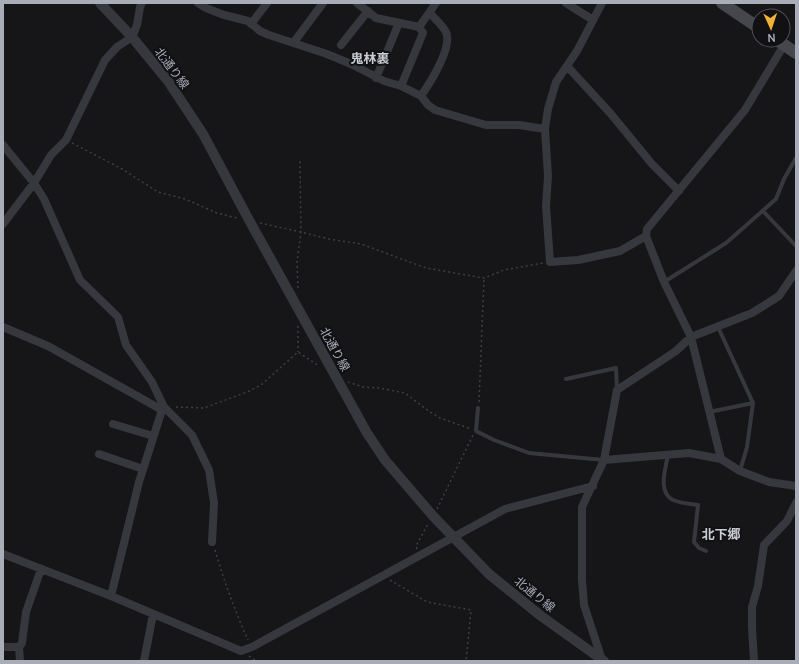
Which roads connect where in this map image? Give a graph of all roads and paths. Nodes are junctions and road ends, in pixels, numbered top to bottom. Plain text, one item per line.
1 (100, 3) edge
2 (142, 3) edge
3 (198, 3) edge
4 (267, 3) edge
5 (323, 3) edge
6 (357, 3) edge
7 (436, 3) edge
8 (566, 3) edge
9 (602, 3) edge
10 (722, 3) edge
11 (368, 11) junction
12 (430, 13) junction
13 (593, 20) junction
14 (398, 23) junction
15 (751, 23) edge
16 (251, 24) junction
17 (419, 28) junction
18 (132, 37) junction
19 (294, 42) junction
20 (341, 45) dead end
21 (778, 48) edge
22 (567, 66) junction
23 (376, 78) junction
24 (401, 86) junction
25 (421, 96) junction
26 (545, 129) junction
27 (66, 140) junction
28 (3, 145) edge
29 (6, 154) edge
30 (796, 158) edge
31 (300, 161) dead end
32 (34, 183) junction
33 (679, 191) junction
34 (3, 209) edge
35 (763, 211) junction
36 (12, 212) junction
37 (249, 220) junction
38 (3, 224) edge
39 (302, 232) junction
40 (646, 236) junction
41 (796, 246) edge
42 (550, 262) junction
43 (796, 270) edge
44 (484, 278) junction
45 (664, 282) junction
46 (298, 292) dead end
47 (298, 323) dead end
48 (718, 326) junction
49 (3, 327) edge
50 (691, 337) junction
51 (298, 352) junction
52 (320, 366) dead end
53 (336, 377) junction
54 (566, 379) dead end
55 (617, 390) junction
56 (753, 403) junction
57 (478, 408) joint
58 (163, 409) junction
59 (709, 412) junction
60 (113, 424) dead end
61 (476, 430) junction
62 (153, 436) junction
63 (99, 454) dead end
64 (668, 454) junction
65 (721, 459) junction
66 (604, 460) junction
67 (143, 469) junction
68 (740, 471) junction
69 (593, 486) junction
70 (796, 486) edge
71 (796, 503) edge
72 (433, 516) junction
73 (453, 538) junction
74 (212, 542) joint
75 (706, 551) dead end
76 (3, 554) edge
77 (420, 556) junction
78 (41, 569) junction
79 (383, 576) junction
80 (111, 596) junction
81 (154, 614) junction
82 (3, 647) edge
83 (19, 647) junction
84 (252, 647) junction
85 (602, 660) edge
86 (20, 661) edge
87 (144, 661) edge
88 (466, 661) edge
89 (754, 661) edge

1 - 18 street, 北通り線
2 - 18 street
3 - 16 street
4 - 16 street
5 - 19 street
6 - 11 street
7 - 12 street
8 - 13 street
9 - 13 street
10 - 15 main road
11 - 14 street
11 - 20 street
12 - 17 street
12 - 25 street
13 - 22 street
14 - 17 street
14 - 23 street
16 - 19 street
17 - 24 street
18 - 27 street
18 - 37 street, 北通り線
19 - 23 street
21 - 33 street
22 - 26 street
22 - 33 street
23 - 24 street
24 - 25 street
25 - 26 street
26 - 42 street
27 - 32 street
27 - 37 path
28 - 29 street
29 - 32 street
30 - 35 lane
31 - 39 path
32 - 36 street
32 - 58 street
33 - 40 street
34 - 36 street
35 - 41 lane
35 - 45 lane
36 - 38 street
37 - 39 path
37 - 53 street, 北通り線
39 - 44 path
39 - 46 path
40 - 42 street
40 - 45 street
42 - 44 path
43 - 48 street
44 - 57 path
45 - 50 street
47 - 51 path
48 - 50 street
48 - 56 lane
49 - 58 street
50 - 55 street
50 - 59 street
51 - 52 path
51 - 58 path
53 - 61 path
53 - 72 street, 北通り線
54 - 55 lane
55 - 66 street
56 - 59 lane
56 - 68 lane
57 - 61 lane
58 - 62 street
58 - 74 street
59 - 65 street
60 - 62 street
61 - 66 lane
61 - 72 path
62 - 67 street
63 - 67 street
64 - 65 street
64 - 66 street
64 - 75 lane
65 - 68 street
66 - 69 street
67 - 80 street
68 - 70 street
69 - 73 street
69 - 85 street
71 - 89 street
72 - 73 street, 北通り線
72 - 77 path
73 - 77 street
73 - 85 street, 北通り線
74 - 84 path
76 - 78 street
77 - 79 street
78 - 80 street
78 - 83 street
79 - 84 street
79 - 88 path
80 - 81 street
81 - 84 street
81 - 87 street
82 - 83 street
83 - 86 street

